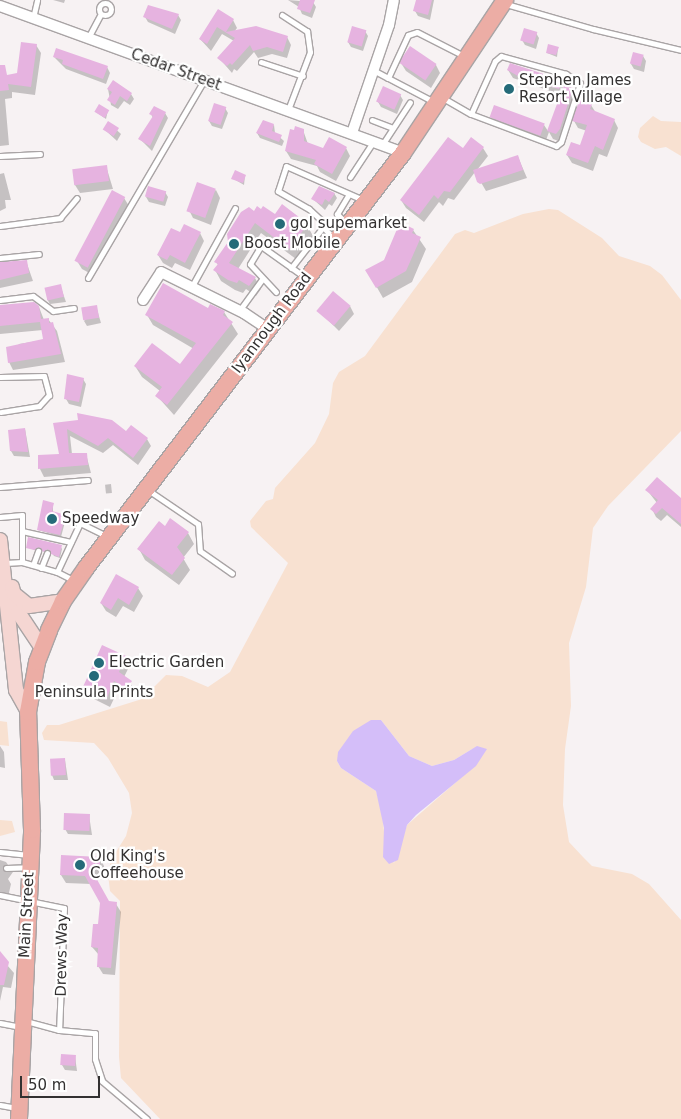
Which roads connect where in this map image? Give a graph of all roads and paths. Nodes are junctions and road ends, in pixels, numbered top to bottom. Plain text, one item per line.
1 (38, 0) edge
2 (394, 0) edge
3 (99, 2) edge
4 (504, 2) edge
5 (0, 6) edge
6 (101, 14) junction
7 (282, 15) dead end
8 (33, 18) junction
9 (88, 38) junction
10 (681, 50) edge
11 (467, 58) junction
12 (261, 62) dead end
13 (373, 70) junction
14 (303, 76) junction
15 (388, 78) junction
16 (204, 80) junction
17 (438, 100) junction
18 (410, 102) dead end
19 (288, 110) junction
20 (471, 114) junction
21 (372, 120) dead end
22 (393, 128) junction
23 (352, 133) junction
24 (377, 143) junction
25 (403, 153) junction
26 (40, 154) dead end
27 (0, 156) edge
28 (350, 177) dead end
29 (349, 194) junction
30 (77, 198) dead end
31 (366, 202) junction
32 (235, 208) dead end
33 (348, 224) junction
34 (0, 226) edge
35 (323, 227) junction
36 (336, 241) junction
37 (39, 254) dead end
38 (0, 258) edge
39 (291, 268) junction
40 (88, 278) dead end
41 (306, 278) junction
42 (262, 279) junction
43 (192, 286) junction
44 (276, 292) dead end
45 (0, 300) edge
46 (143, 300) dead end
47 (74, 308) dead end
48 (239, 311) junction
49 (268, 329) junction
50 (0, 377) edge
51 (0, 412) edge
52 (88, 480) dead end
53 (0, 487) edge
54 (147, 489) junction
55 (0, 517) edge
56 (22, 531) junction
57 (110, 537) junction
58 (0, 540) edge
59 (71, 542) junction
60 (38, 551) dead end
61 (46, 553) dead end
62 (22, 562) junction
63 (3, 564) junction
64 (33, 565) junction
65 (41, 568) junction
66 (57, 572) junction
67 (232, 573) dead end
68 (76, 581) junction
69 (14, 594) junction
70 (62, 601) junction
71 (3, 608) edge
72 (42, 648) junction
73 (28, 712) junction
74 (0, 852) edge
75 (30, 861) junction
76 (6, 868) dead end
77 (0, 895) edge
78 (27, 901) junction
79 (0, 1023) edge
80 (22, 1024) junction
81 (59, 1030) junction
82 (0, 1105) edge
83 (20, 1114) edge
84 (147, 1119) edge

1 - 8 lane
2 - 13 street
3 - 6 lane
3 - 6 lane
4 - 10 lane
4 - 11 main road, Iyannough Road
5 - 8 street, Cedar Street
6 - 9 lane
7 - 14 lane
8 - 9 street, Cedar Street
9 - 16 street, Cedar Street
11 - 15 lane
11 - 17 main road, Iyannough Road
12 - 14 lane
13 - 15 lane
13 - 23 street
14 - 19 lane
15 - 17 lane
16 - 19 street, Cedar Street
16 - 40 lane
17 - 20 lane
17 - 25 main road, Iyannough Road
18 - 22 lane
19 - 23 street, Cedar Street
20 - 20 lane
21 - 22 lane
22 - 24 lane
23 - 24 street, Cedar Street
24 - 25 street, Cedar Street
24 - 28 lane
25 - 31 main road, Iyannough Road
26 - 27 lane
29 - 31 lane
29 - 33 lane
29 - 35 lane
30 - 34 lane
31 - 33 main road, Iyannough Road
32 - 43 lane
33 - 36 main road, Iyannough Road
35 - 36 lane
35 - 39 lane
36 - 41 main road, Iyannough Road
37 - 38 lane
39 - 41 lane
39 - 42 lane
41 - 49 main road, Iyannough Road
42 - 44 lane
42 - 48 lane
43 - 46 street
43 - 48 street
45 - 47 lane
48 - 49 street
49 - 54 main road, Iyannough Road
50 - 51 lane
52 - 53 lane
54 - 57 main road, Iyannough Road
54 - 67 lane
55 - 56 lane
56 - 59 lane
56 - 62 lane
57 - 59 lane
57 - 68 main road, Iyannough Road
58 - 63 main road, Main Street
59 - 66 lane
60 - 64 lane
61 - 65 lane
62 - 63 lane
62 - 64 lane
63 - 69 main road, Main Street
63 - 71 main road, Main Street
64 - 65 lane
65 - 66 lane
66 - 68 lane
68 - 70 main road, Iyannough Road
69 - 70 main road
69 - 72 main road, Main Street
70 - 72 main road, Iyannough Road
71 - 73 main road, Main Street
72 - 73 main road, Main Street
73 - 75 main road, Main Street
74 - 75 lane
75 - 76 lane
75 - 78 main road, Main Street
77 - 78 lane, Drews Way
78 - 80 main road, Main Street
78 - 81 lane, Drews Way
79 - 80 lane
80 - 81 lane
80 - 83 main road, Main Street
81 - 84 lane
82 - 83 lane

